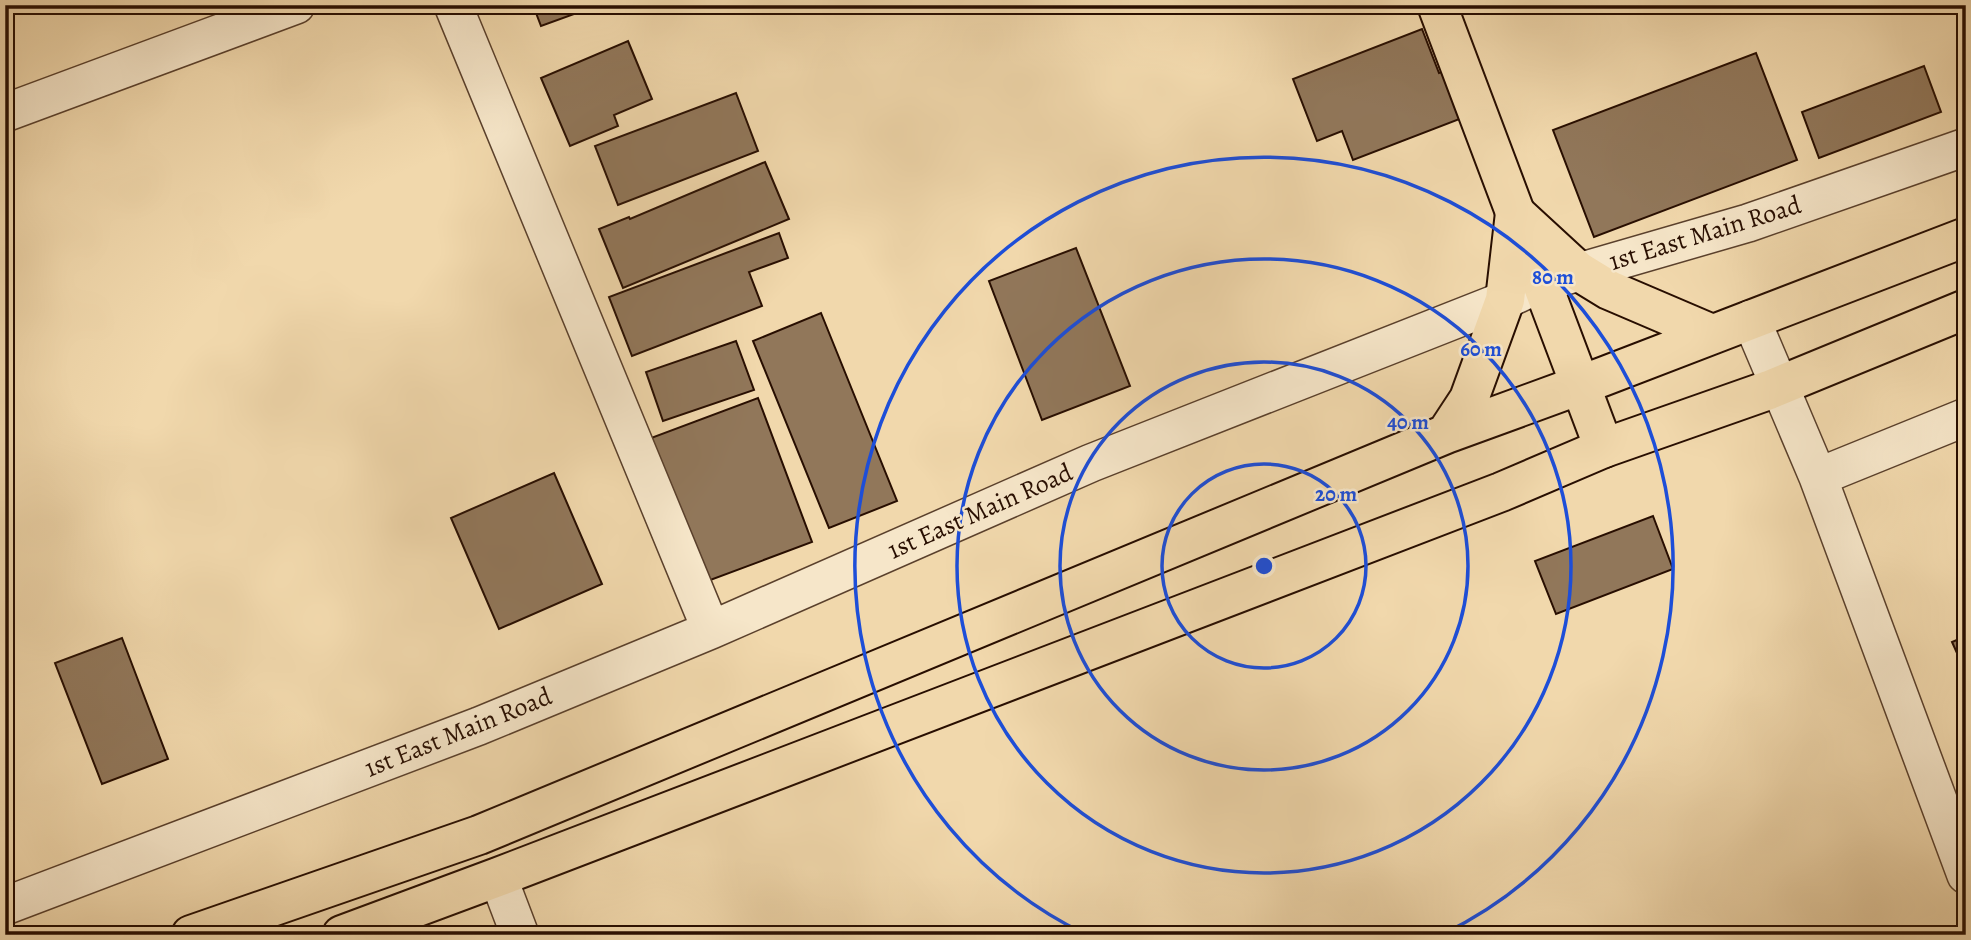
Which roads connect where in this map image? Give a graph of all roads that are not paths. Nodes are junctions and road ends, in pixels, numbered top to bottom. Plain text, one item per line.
1 (296, 5) edge
2 (453, 5) edge
3 (1437, 5) edge
4 (1458, 5) edge
5 (5, 113) edge
6 (1966, 146) edge
7 (1515, 213) junction
8 (1966, 237) edge
9 (1558, 269) junction
10 (1505, 300) junction
11 (1966, 309) edge
12 (1751, 319) junction
13 (1712, 334) junction
14 (1591, 381) junction
15 (1781, 385) junction
16 (1966, 417) edge
17 (1446, 434) junction
18 (1615, 444) junction
19 (1818, 477) junction
20 (711, 630) junction
21 (1966, 875) edge
22 (498, 877) junction
23 (5, 906) edge
24 (191, 935) edge
25 (342, 935) edge
26 (520, 935) edge

1 - 5 street
2 - 20 street
3 - 7 main road
4 - 9 main road
6 - 9 street, 1st East Main Road
7 - 9 main road
7 - 10 main road
8 - 12 main road
9 - 10 street, 1st East Main Road
9 - 13 main road
9 - 14 main road
10 - 17 main road
10 - 20 street, 1st East Main Road
11 - 15 main road
12 - 13 main road
12 - 15 street
13 - 14 main road
14 - 17 main road
14 - 18 main road
15 - 18 main road
15 - 19 street
16 - 19 street
17 - 24 main road
18 - 22 main road
19 - 21 street
20 - 23 street, 1st East Main Road
22 - 25 main road
22 - 26 street

